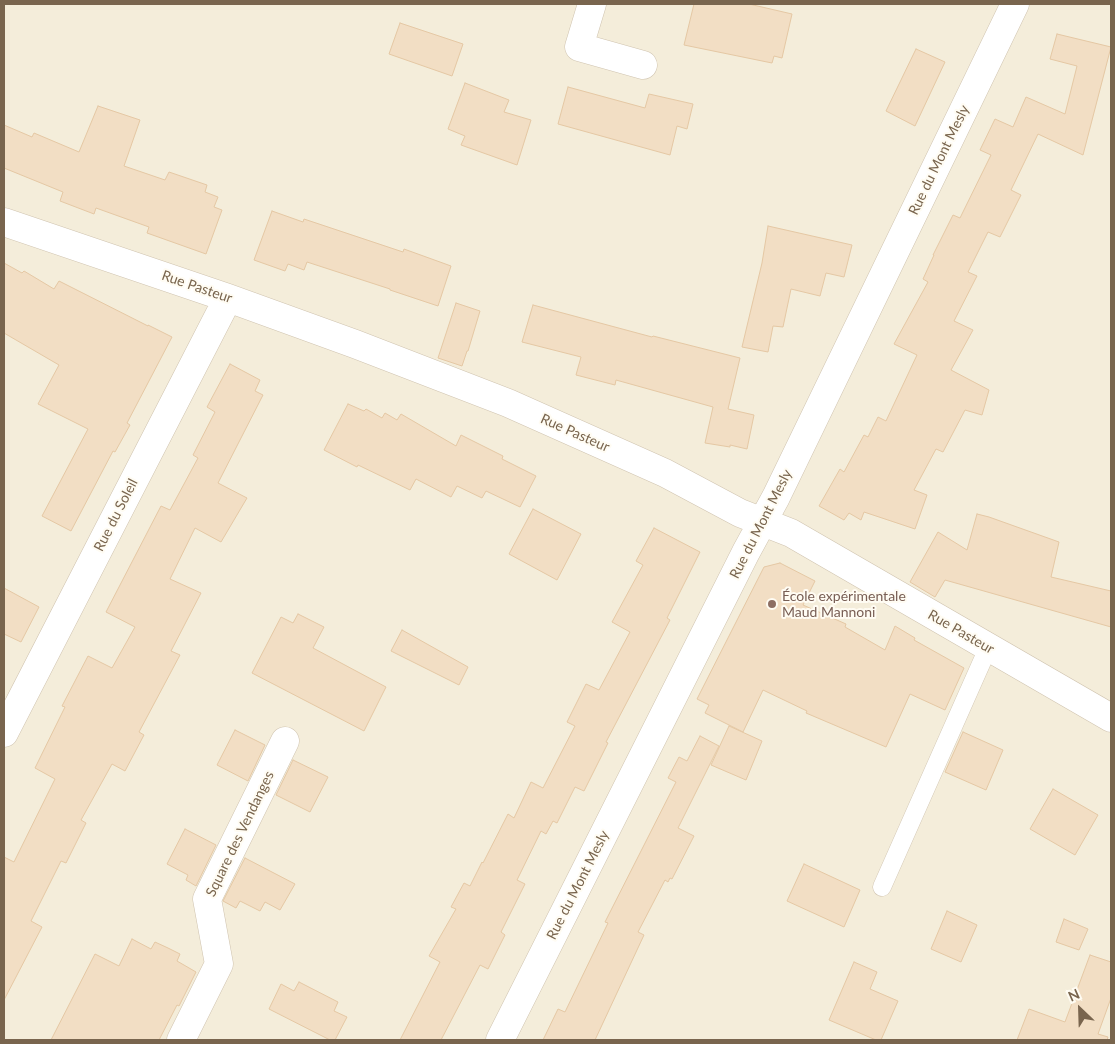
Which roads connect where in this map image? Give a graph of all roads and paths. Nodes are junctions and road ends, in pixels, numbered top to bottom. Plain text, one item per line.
1 (592, 4) edge
2 (1015, 4) edge
3 (643, 65) dead end
4 (4, 222) edge
5 (228, 298) junction
6 (762, 523) junction
7 (988, 648) junction
8 (1111, 718) edge
9 (4, 732) edge
10 (285, 741) dead end
11 (882, 887) dead end
12 (181, 1040) edge
13 (500, 1040) edge

1 - 3 street
2 - 6 street, Rue du Mont Mesly
4 - 5 street, Rue Pasteur
5 - 6 street, Rue Pasteur
5 - 9 street, Rue du Soleil
6 - 7 street, Rue Pasteur
6 - 13 street, Rue du Mont Mesly
7 - 8 street, Rue Pasteur
7 - 11 lane
10 - 12 street, Square des Vendanges

